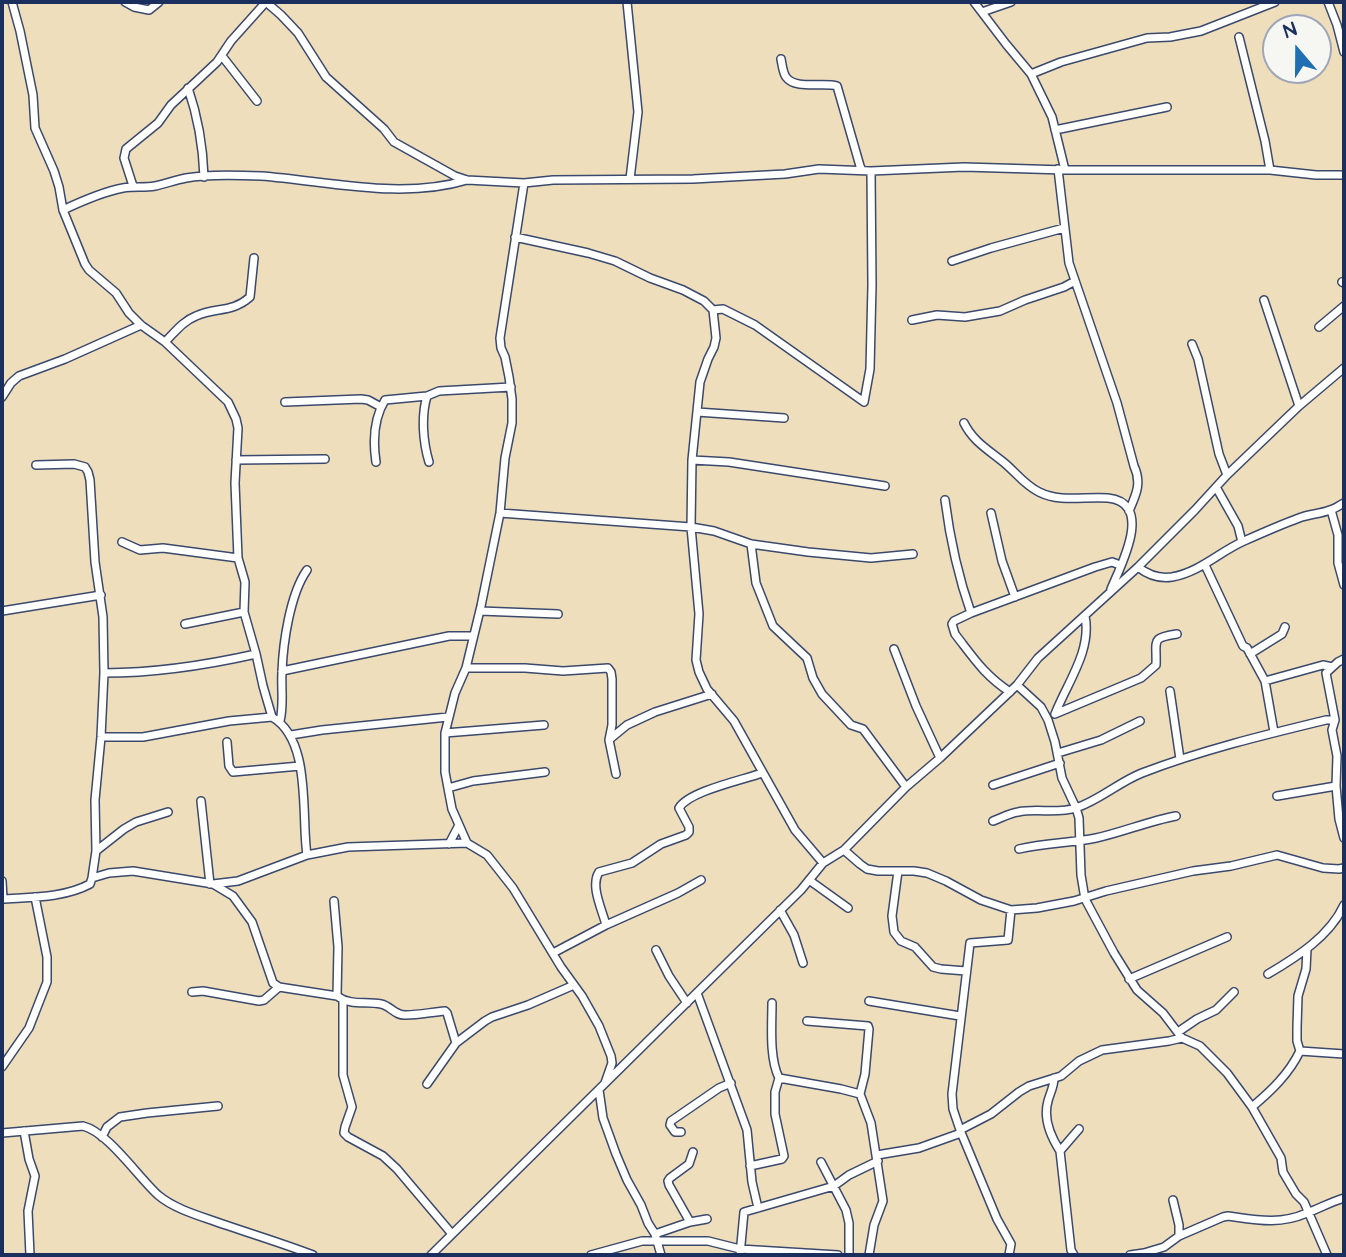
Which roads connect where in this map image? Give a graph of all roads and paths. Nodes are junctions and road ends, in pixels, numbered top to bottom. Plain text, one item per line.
1 (12, 2) edge
2 (125, 2) edge
3 (159, 2) edge
4 (266, 2) edge
5 (627, 2) edge
6 (974, 2) edge
7 (1011, 2) edge
8 (1275, 2) edge
9 (1328, 2) edge
10 (982, 12) junction
11 (1239, 37) dead end
12 (1344, 52) edge
13 (222, 56) junction
14 (781, 60) dead end
15 (1031, 74) junction
16 (188, 88) junction
17 (257, 101) dead end
18 (1167, 107) dead end
19 (1055, 130) junction
20 (1061, 169) junction
21 (1270, 170) junction
22 (867, 171) junction
23 (1344, 175) edge
24 (204, 177) junction
25 (630, 179) junction
26 (467, 180) junction
27 (524, 183) junction
28 (133, 186) junction
29 (63, 210) junction
30 (1064, 228) junction
31 (515, 237) junction
32 (254, 258) dead end
33 (952, 261) dead end
34 (1075, 281) junction
35 (1264, 300) dead end
36 (1344, 306) edge
37 (713, 310) junction
38 (912, 320) dead end
39 (141, 325) junction
40 (1319, 327) dead end
41 (166, 342) junction
42 (1192, 344) dead end
43 (1344, 368) edge
44 (511, 387) junction
45 (3, 391) edge
46 (427, 396) junction
47 (285, 402) dead end
48 (1299, 406) junction
49 (381, 407) junction
50 (697, 412) junction
51 (784, 418) dead end
52 (964, 423) dead end
53 (325, 459) dead end
54 (236, 460) junction
55 (692, 460) junction
56 (376, 462) dead end
57 (429, 462) dead end
58 (36, 466) dead end
59 (1227, 475) junction
60 (885, 486) dead end
61 (1216, 488) junction
62 (945, 500) dead end
63 (1344, 503) edge
64 (1331, 510) junction
65 (1129, 511) junction
66 (500, 513) junction
67 (991, 513) dead end
68 (691, 527) junction
69 (122, 542) dead end
70 (1242, 542) junction
71 (751, 544) junction
72 (913, 554) dead end
73 (238, 558) junction
74 (1120, 565) junction
75 (1205, 565) junction
76 (1138, 566) junction
77 (307, 570) dead end
78 (1344, 584) edge
79 (1109, 593) junction
80 (101, 595) junction
81 (1015, 597) junction
82 (2, 611) edge
83 (480, 611) junction
84 (244, 612) junction
85 (971, 613) junction
86 (558, 614) dead end
87 (1084, 616) junction
88 (184, 624) dead end
89 (1285, 627) dead end
90 (1177, 634) dead end
91 (473, 636) junction
92 (894, 649) dead end
93 (256, 654) junction
94 (1250, 654) junction
95 (1344, 659) edge
96 (1332, 667) junction
97 (466, 668) junction
98 (282, 671) junction
99 (104, 673) junction
100 (1265, 681) junction
101 (1017, 685) junction
102 (1170, 691) dead end
103 (1010, 692) junction
104 (712, 694) junction
105 (1055, 714) junction
106 (448, 716) junction
107 (272, 717) junction
108 (1048, 720) junction
109 (1335, 720) junction
110 (280, 721) junction
111 (1140, 721) dead end
112 (544, 725) dead end
113 (1274, 732) junction
114 (445, 733) junction
115 (291, 735) junction
116 (101, 737) junction
117 (609, 740) junction
118 (227, 742) dead end
119 (1340, 750) edge
120 (1058, 753) junction
121 (940, 758) junction
122 (1180, 760) junction
123 (1060, 763) junction
124 (300, 765) junction
125 (545, 772) dead end
126 (762, 773) junction
127 (616, 774) dead end
128 (993, 785) dead end
129 (1336, 786) junction
130 (906, 787) junction
131 (448, 788) junction
132 (1277, 796) dead end
133 (201, 801) dead end
134 (1076, 807) junction
135 (168, 812) dead end
136 (1177, 816) dead end
137 (993, 821) dead end
138 (459, 825) junction
139 (1344, 838) edge
140 (1080, 841) junction
141 (467, 843) junction
142 (449, 844) junction
143 (1020, 849) dead end
144 (844, 850) junction
145 (96, 851) junction
146 (307, 855) junction
147 (823, 863) junction
148 (1344, 868) edge
149 (898, 871) junction
150 (92, 878) junction
151 (701, 880) dead end
152 (809, 880) junction
153 (2, 881) edge
154 (212, 884) junction
155 (36, 897) junction
156 (2, 899) edge
157 (1085, 899) junction
158 (334, 901) dead end
159 (1344, 905) edge
160 (848, 908) dead end
161 (780, 910) junction
162 (1011, 910) junction
163 (606, 925) junction
164 (1227, 937) dead end
165 (1307, 949) junction
166 (656, 950) dead end
167 (553, 953) junction
168 (803, 963) dead end
169 (967, 971) junction
170 (1268, 974) dead end
171 (1129, 979) junction
172 (575, 985) junction
173 (279, 987) junction
174 (192, 992) dead end
175 (1234, 992) dead end
176 (697, 993) junction
177 (340, 998) junction
178 (869, 1001) dead end
179 (687, 1003) junction
180 (772, 1003) dead end
181 (960, 1016) junction
182 (807, 1021) dead end
183 (1180, 1035) junction
184 (456, 1043) junction
185 (1300, 1051) junction
186 (1344, 1054) edge
187 (2, 1067) edge
188 (1054, 1078) junction
189 (779, 1079) junction
190 (731, 1083) junction
191 (427, 1084) dead end
192 (605, 1084) junction
193 (599, 1090) junction
194 (860, 1094) junction
195 (218, 1106) dead end
196 (1252, 1107) junction
197 (1079, 1129) dead end
198 (24, 1131) junction
199 (681, 1132) dead end
200 (961, 1132) junction
201 (2, 1133) edge
202 (102, 1137) junction
203 (1060, 1151) junction
204 (694, 1152) dead end
205 (877, 1158) junction
206 (821, 1162) dead end
207 (750, 1166) junction
208 (834, 1186) junction
209 (1344, 1198) edge
210 (1173, 1200) dead end
211 (758, 1208) junction
212 (1309, 1213) junction
213 (707, 1219) dead end
214 (690, 1222) junction
215 (452, 1234) junction
216 (1179, 1236) junction
217 (656, 1238) junction
218 (740, 1252) edge
219 (781, 1253) edge
220 (30, 1255) edge
221 (313, 1255) edge
222 (431, 1255) edge
223 (591, 1255) edge
224 (662, 1255) edge
225 (838, 1255) edge
226 (849, 1255) edge
227 (869, 1255) edge
228 (1009, 1255) edge
229 (1074, 1255) edge
230 (1130, 1255) edge
231 (1327, 1255) edge

1 - 29 street
2 - 3 street
4 - 13 street
4 - 26 street
5 - 25 street
6 - 10 street
7 - 10 street
8 - 15 street
9 - 12 street
10 - 15 street
11 - 21 street
13 - 16 street
13 - 17 street
14 - 22 street
15 - 19 street
16 - 24 street
16 - 28 street
18 - 19 street
19 - 20 street
20 - 21 street
20 - 22 street
20 - 30 street
21 - 23 street
22 - 25 street
22 - 37 street
24 - 26 street
24 - 28 street
25 - 27 street
26 - 27 street
27 - 31 street
28 - 29 street
29 - 39 street
30 - 33 street
30 - 34 street
31 - 37 street
31 - 44 street
32 - 41 street
34 - 38 street
34 - 65 street
35 - 48 street
36 - 40 street
37 - 50 street
39 - 41 street
39 - 45 street
41 - 54 street
42 - 59 street
43 - 48 street
44 - 46 street
44 - 66 street
46 - 49 street
46 - 57 street
47 - 49 street
48 - 59 street
49 - 56 street
50 - 51 street
50 - 55 street
52 - 65 street
53 - 54 street
54 - 73 street
55 - 60 street
55 - 68 street
58 - 80 street
59 - 61 street
61 - 70 street
61 - 76 street
62 - 85 street
63 - 64 street
64 - 70 street
64 - 78 street
65 - 74 street
66 - 68 street
66 - 83 street
67 - 81 street
68 - 71 street
68 - 104 street
69 - 73 street
70 - 75 street
71 - 72 street
71 - 130 street
73 - 84 street
74 - 79 street
74 - 81 street
75 - 76 street
75 - 94 street
76 - 79 street
77 - 98 street
79 - 87 street
80 - 82 street
80 - 99 street
81 - 85 street
83 - 86 street
83 - 91 street
84 - 88 street
84 - 93 street
85 - 103 street
87 - 101 street
87 - 105 street
89 - 94 street
90 - 105 street
91 - 97 street
91 - 98 street
92 - 121 street
93 - 99 street
93 - 107 street
94 - 100 street
95 - 96 street
96 - 100 street
96 - 109 street
97 - 106 street
97 - 117 street
98 - 110 street
99 - 116 street
100 - 113 street
101 - 103 street
101 - 108 street
102 - 122 street
103 - 121 street
104 - 117 street
104 - 126 street
105 - 108 street
106 - 114 street
106 - 115 street
107 - 110 street
107 - 116 street
108 - 120 street
109 - 113 street
109 - 119 street
110 - 115 street
111 - 120 street
112 - 114 street
113 - 122 street
114 - 131 street
115 - 124 street
116 - 145 street
117 - 127 street
118 - 124 street
119 - 129 street
120 - 123 street
121 - 130 street
122 - 134 street
123 - 128 street
123 - 134 street
124 - 146 street
125 - 131 street
126 - 147 street
126 - 163 street
129 - 132 street
129 - 139 street
130 - 144 street
131 - 138 street
133 - 154 street
134 - 137 street
134 - 140 street
135 - 145 street
136 - 140 street
138 - 141 street
138 - 142 street
140 - 143 street
140 - 157 street
141 - 142 street
141 - 167 street
142 - 146 street
144 - 147 street
144 - 149 street
145 - 150 street
146 - 154 street
147 - 152 street
148 - 157 street
149 - 162 street
149 - 169 street
150 - 154 street
150 - 155 street
151 - 163 street
152 - 160 street
152 - 161 street
153 - 156 street
154 - 173 street
155 - 156 street
155 - 187 street
157 - 162 street
157 - 171 street
158 - 177 street
159 - 165 street
161 - 168 street
161 - 176 street
162 - 169 street
163 - 167 street
164 - 171 street
165 - 170 street
165 - 185 street
166 - 179 street
167 - 172 street
169 - 181 street
171 - 183 street
172 - 184 street
172 - 192 street
173 - 174 street
173 - 177 street
175 - 183 street
176 - 179 street
176 - 190 street
177 - 184 street
177 - 215 street
178 - 181 street
179 - 192 street
180 - 189 street
181 - 200 street
182 - 194 street
183 - 188 street
183 - 196 street
184 - 191 street
185 - 186 street
185 - 196 street
188 - 200 street
188 - 203 street
189 - 194 street
189 - 207 street
190 - 199 street
190 - 207 street
192 - 193 street
193 - 215 street
193 - 217 street
194 - 205 street
195 - 202 street
196 - 212 street
197 - 203 street
198 - 201 street
198 - 202 street
198 - 220 street
200 - 205 street
200 - 228 street
202 - 221 street
203 - 229 street
204 - 214 street
205 - 208 street
205 - 227 street
206 - 208 street
207 - 211 street
208 - 211 street
208 - 226 street
209 - 212 street
210 - 216 street
211 - 218 street
212 - 216 street
212 - 231 street
213 - 214 street
214 - 217 street
215 - 222 street
216 - 230 street
217 - 218 street
217 - 223 street
217 - 224 street
218 - 219 street
219 - 225 street

